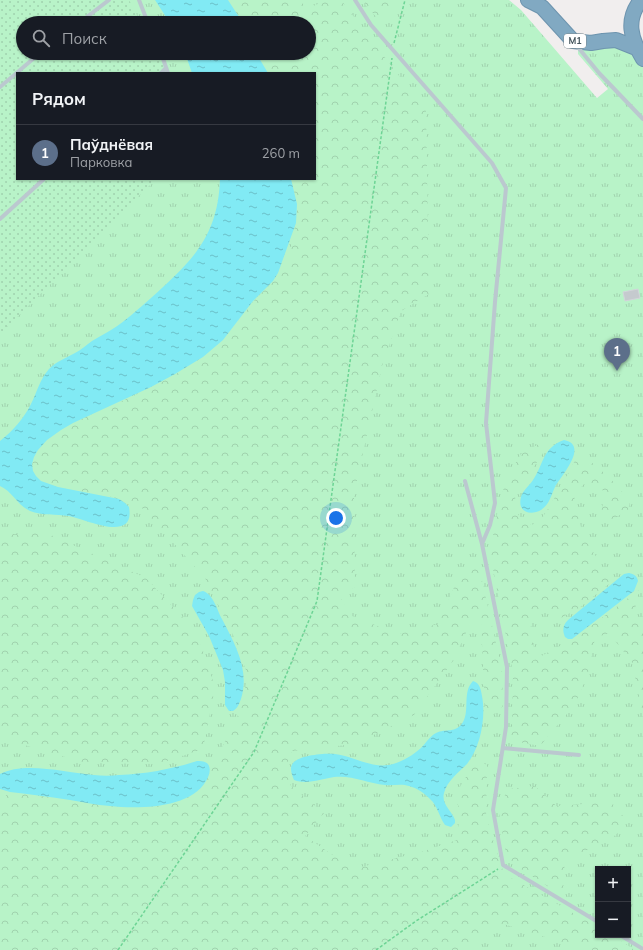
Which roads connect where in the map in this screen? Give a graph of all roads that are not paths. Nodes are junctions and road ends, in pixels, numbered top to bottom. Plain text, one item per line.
1 (109, 0) edge
2 (139, 0) edge
3 (355, 0) edge
4 (528, 0) edge
5 (641, 0) edge
6 (88, 16) edge
7 (145, 16) edge
8 (573, 41) junction
9 (640, 53) edge
10 (32, 60) edge
11 (163, 60) edge
12 (166, 68) junction
13 (18, 72) edge
14 (162, 72) edge
15 (168, 72) edge
16 (16, 73) edge
17 (0, 87) edge
18 (643, 119) edge
19 (43, 180) edge
20 (0, 219) edge
21 (465, 481) dead end
22 (482, 544) junction
23 (503, 748) junction
24 (578, 755) dead end
25 (595, 920) edge
26 (625, 938) edge
27 (643, 949) edge

1 - 6 lane
2 - 7 lane
3 - 22 lane
4 - 8 highway, М1
5 - 9 highway, М1
8 - 9 highway, М1
8 - 18 lane
10 - 13 lane
11 - 12 lane
12 - 14 lane
12 - 15 lane
16 - 17 lane
19 - 20 lane
21 - 22 lane
22 - 23 lane
23 - 24 lane
23 - 25 lane
26 - 27 lane

